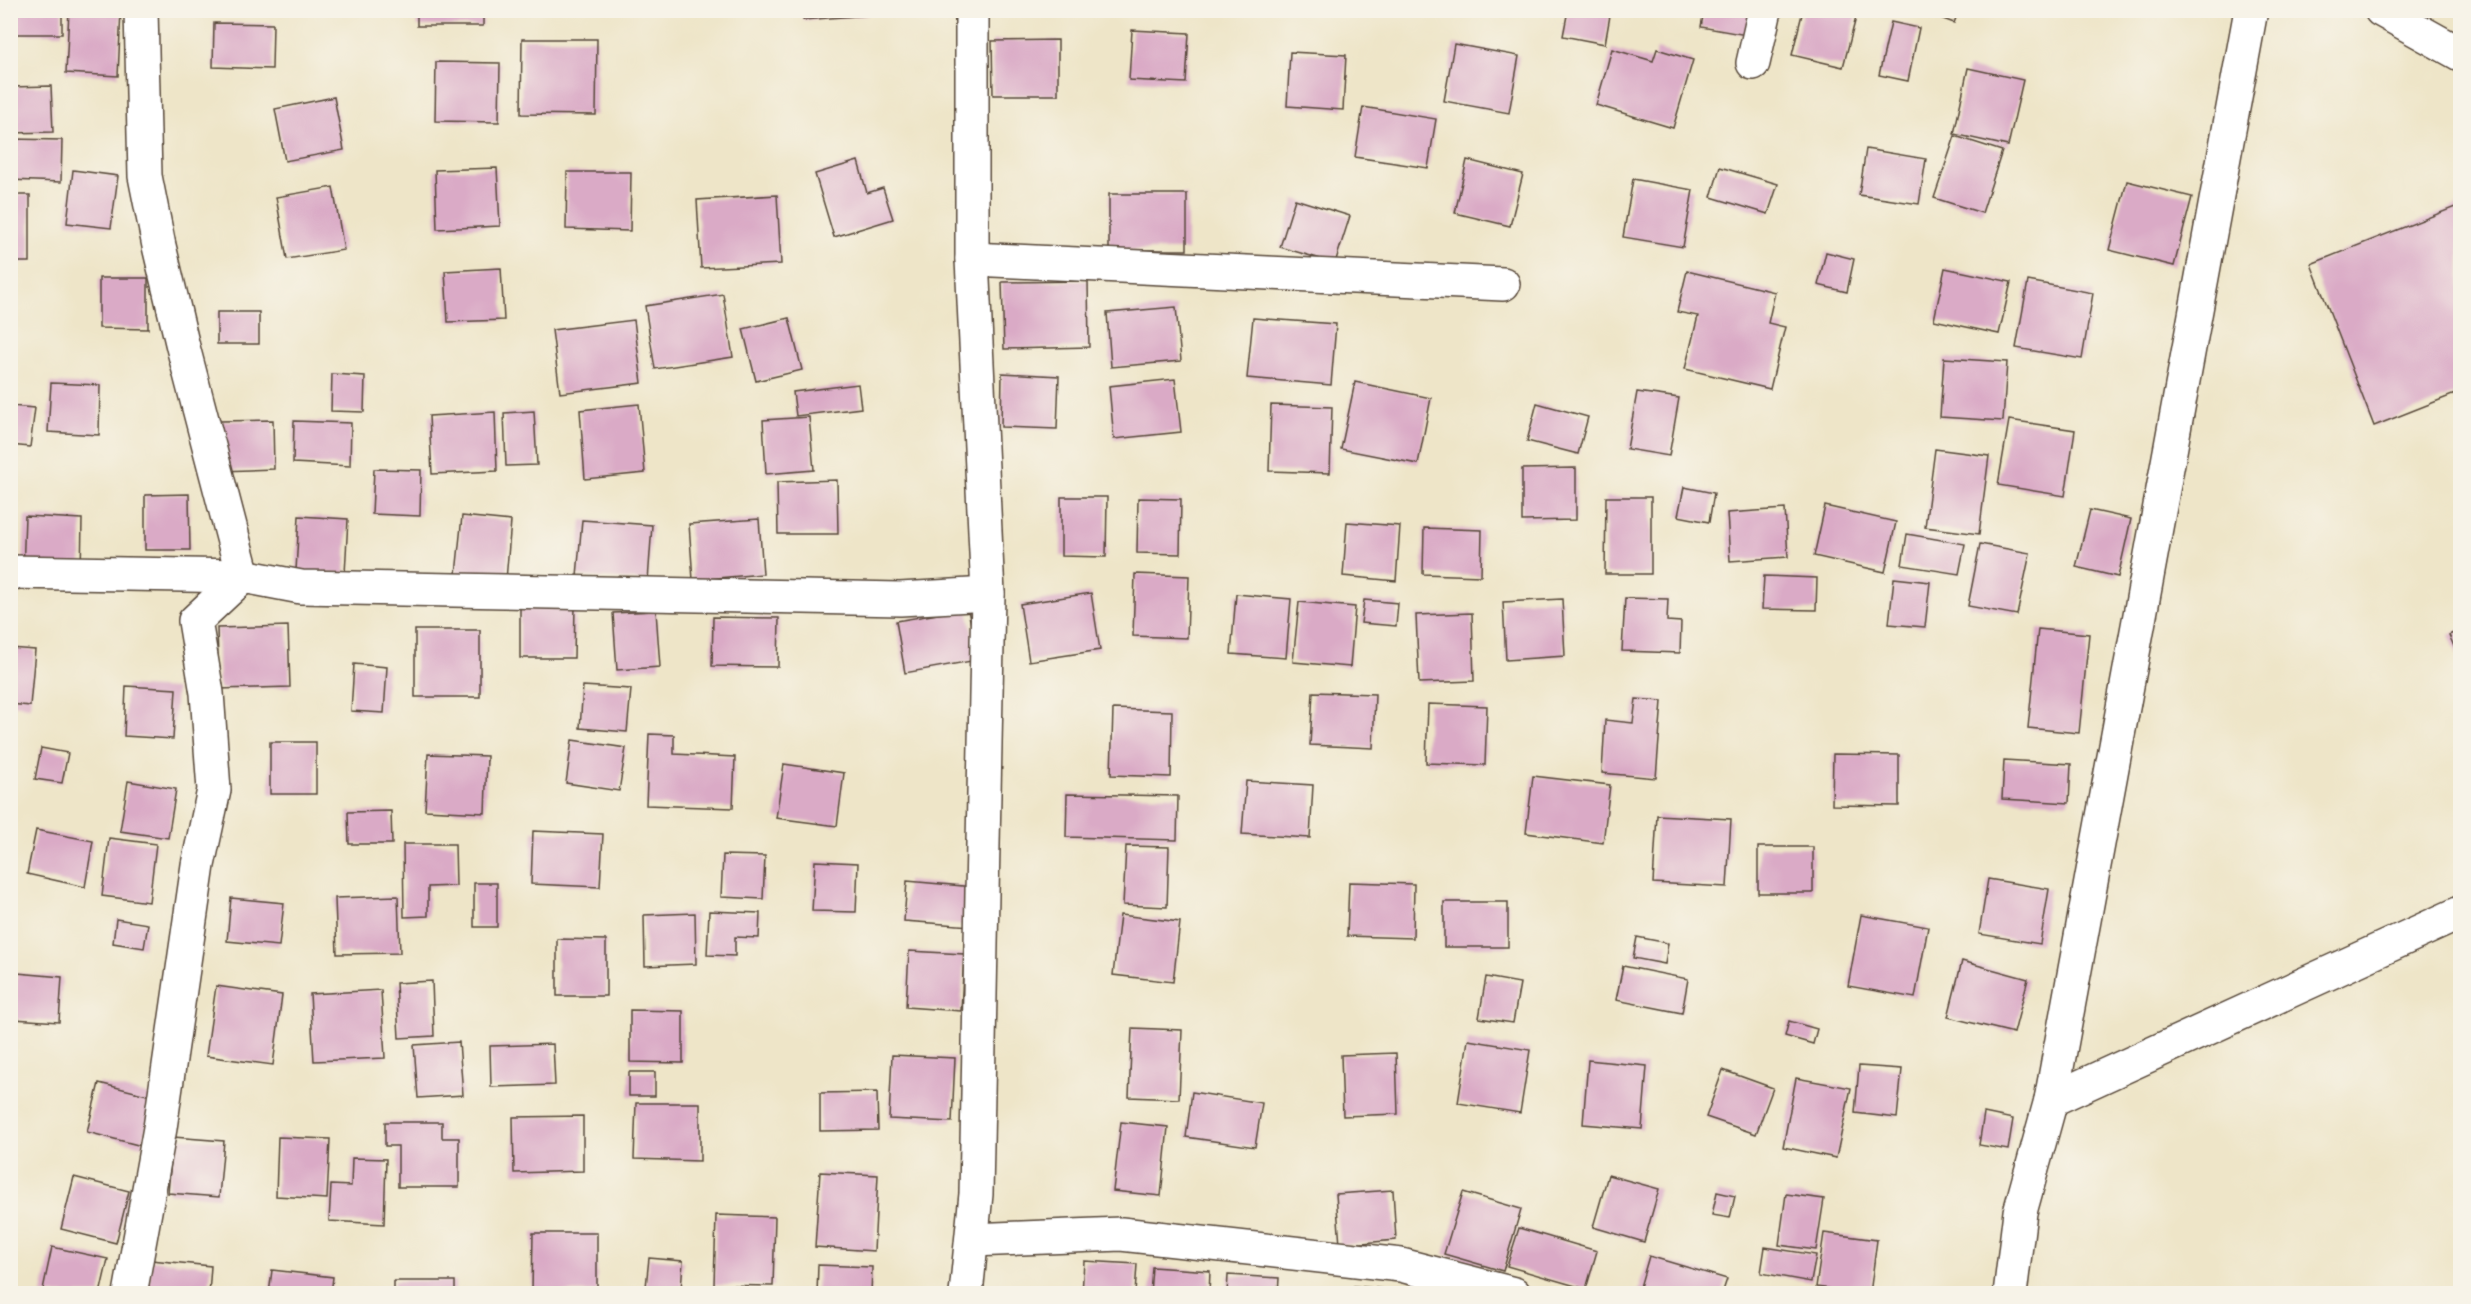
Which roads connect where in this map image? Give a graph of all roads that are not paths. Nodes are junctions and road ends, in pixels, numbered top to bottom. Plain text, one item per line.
1 (141, 10) edge
2 (972, 10) edge
3 (1765, 10) edge
4 (2251, 10) edge
5 (2381, 10) edge
6 (2460, 54) edge
7 (1754, 63) dead end
8 (972, 259) junction
9 (1503, 284) dead end
10 (10, 572) edge
11 (243, 576) junction
12 (988, 594) junction
13 (2460, 913) edge
14 (2051, 1100) junction
15 (972, 1240) junction
16 (130, 1293) edge
17 (966, 1293) edge
18 (1514, 1293) edge
19 (2010, 1293) edge

1 - 11 street
2 - 8 street
3 - 7 street
4 - 14 street
5 - 6 street
8 - 9 street
8 - 12 street
10 - 11 street
11 - 12 street
11 - 16 street
12 - 15 street
13 - 14 street
14 - 19 street
15 - 17 street
15 - 18 street

